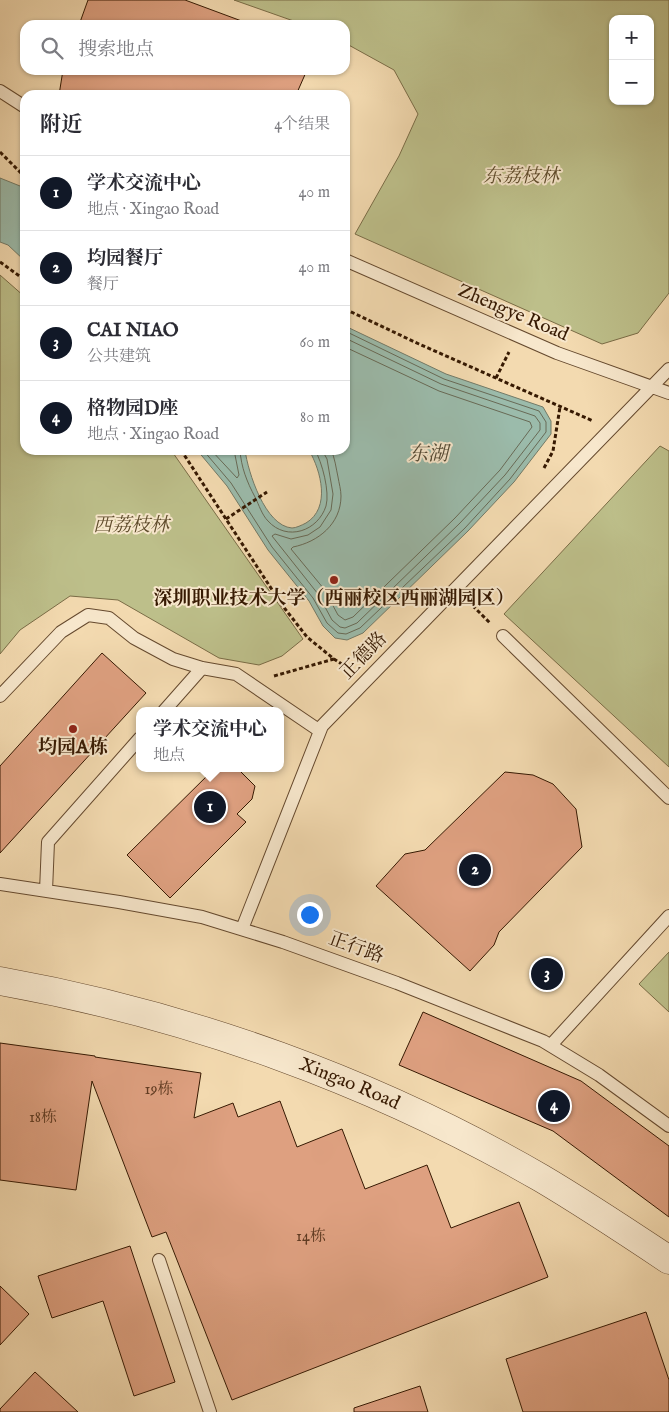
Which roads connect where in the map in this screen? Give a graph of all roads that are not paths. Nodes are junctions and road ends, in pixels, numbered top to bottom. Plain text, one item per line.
1 (0, 91) edge
2 (20, 104) edge
3 (350, 262) edge
4 (669, 369) edge
5 (652, 387) junction
6 (669, 393) edge
7 (503, 636) road end
8 (202, 668) junction
9 (0, 696) edge
10 (168, 707) edge
11 (320, 731) junction
12 (136, 743) edge
13 (669, 798) edge
14 (0, 884) edge
15 (46, 891) junction
16 (669, 916) edge
17 (242, 929) junction
18 (0, 981) edge
19 (551, 1045) junction
20 (669, 1126) edge
21 (158, 1260) dead end
22 (669, 1260) edge
23 (210, 1412) edge

1 - 2 lane
3 - 5 lane, Zhengye Road
4 - 5 lane, 正德路
5 - 6 lane, Zhengye Road
5 - 11 lane, 正德路
7 - 13 lane
8 - 9 lane
8 - 10 lane
8 - 11 lane
11 - 17 lane, 正德路
12 - 15 lane
14 - 15 lane, 正行路
15 - 17 lane, 正行路
16 - 19 lane
17 - 19 lane, 正行路
18 - 22 street, Xingao Road
19 - 20 lane, 正行路
21 - 23 lane

